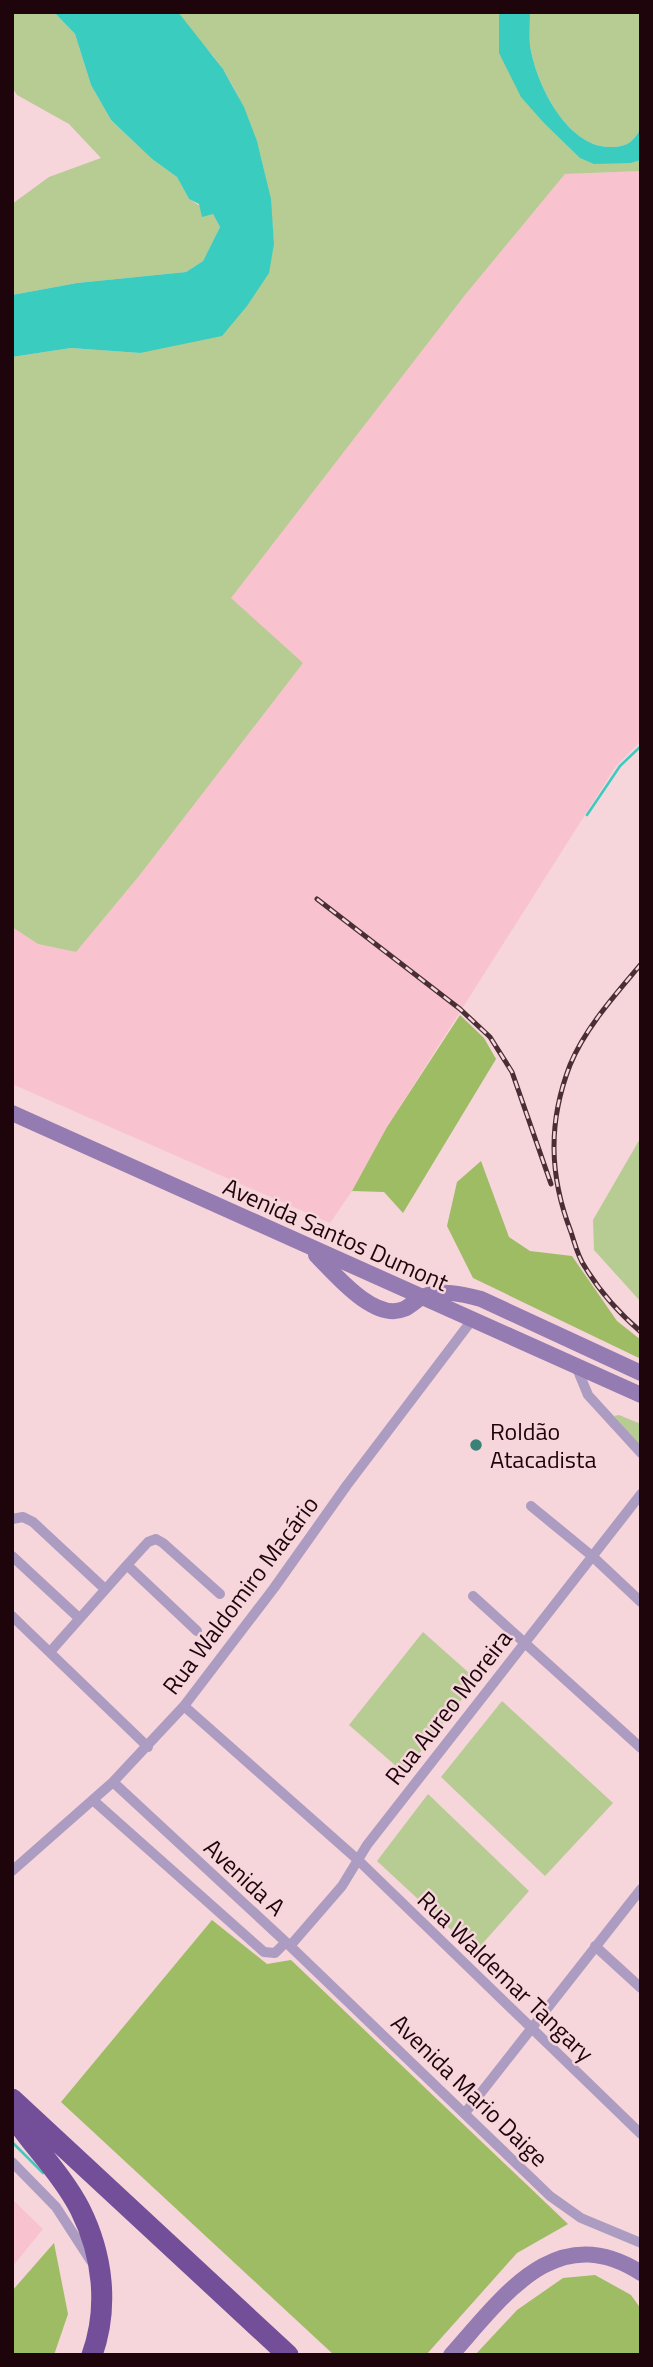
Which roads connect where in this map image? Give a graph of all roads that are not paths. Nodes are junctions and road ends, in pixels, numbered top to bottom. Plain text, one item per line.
1 (12, 1113) edge
2 (30, 1121) junction
3 (12, 1124) edge
4 (309, 1248) junction
5 (422, 1297) junction
6 (472, 1320) junction
7 (576, 1366) junction
8 (641, 1373) edge
9 (641, 1395) edge
10 (641, 1453) edge
11 (641, 1494) edge
12 (531, 1506) dead end
13 (12, 1519) edge
14 (12, 1556) edge
15 (592, 1556) junction
16 (127, 1565) junction
17 (105, 1589) junction
18 (220, 1594) dead end
19 (473, 1596) dead end
20 (641, 1602) edge
21 (12, 1616) edge
22 (79, 1618) junction
23 (197, 1631) dead end
24 (524, 1642) junction
25 (50, 1652) junction
26 (184, 1706) junction
27 (148, 1747) junction
28 (641, 1748) edge
29 (113, 1782) junction
30 (94, 1801) junction
31 (176, 1840) junction
32 (159, 1858) junction
33 (358, 1860) junction
34 (12, 1871) edge
35 (218, 1880) junction
36 (641, 1889) edge
37 (203, 1898) junction
38 (288, 1944) junction
39 (595, 1946) junction
40 (641, 1988) edge
41 (532, 2030) junction
42 (12, 2099) edge
43 (465, 2113) junction
44 (15, 2120) edge
45 (641, 2134) edge
46 (12, 2162) edge
47 (641, 2243) edge
48 (641, 2273) edge
49 (102, 2279) junction
50 (92, 2355) edge
51 (268, 2355) edge
52 (288, 2355) edge
53 (451, 2355) edge

1 - 2 main road, Avenida Santos Dumont
2 - 3 main road
2 - 4 main road, Avenida Santos Dumont
4 - 5 main road, Avenida Santos Dumont
4 - 5 main road
5 - 6 main road, Avenida Santos Dumont
5 - 8 main road
6 - 7 main road, Avenida Santos Dumont
6 - 26 street, Rua Waldomiro Macário
7 - 9 main road, Avenida Santos Dumont
7 - 10 street
11 - 15 street, Rua Aureo Moreira
12 - 15 street
13 - 17 street
14 - 22 street
15 - 20 street
15 - 24 street, Rua Aureo Moreira
16 - 17 street
16 - 18 street
16 - 23 street
17 - 22 street
19 - 24 street
21 - 25 street
22 - 25 street
24 - 28 street
24 - 33 street, Rua Aureo Moreira
25 - 27 street
26 - 27 street, Rua Waldomiro Macário
26 - 33 street, Rua Waldemar Tangary
27 - 29 street, Rua Waldomiro Macário
29 - 30 street, Rua Waldomiro Macário
29 - 31 street, Avenida A
30 - 32 street, Avenida A
30 - 34 street, Rua Waldomiro Macário
31 - 32 street
31 - 35 street, Avenida A
32 - 37 street, Avenida A
33 - 38 street, Rua Aureo Moreira
33 - 41 street, Rua Waldemar Tangary
35 - 37 street
35 - 38 street, Avenida A
36 - 39 street
37 - 38 street, Avenida A
38 - 43 street, Avenida Mario Daige
39 - 40 street
39 - 41 street
41 - 43 street
41 - 45 street, Rua Waldemar Tangary
42 - 52 highway
43 - 47 street, Avenida Mario Daige
44 - 49 highway
44 - 51 highway
46 - 49 street
48 - 53 main road
49 - 50 highway

